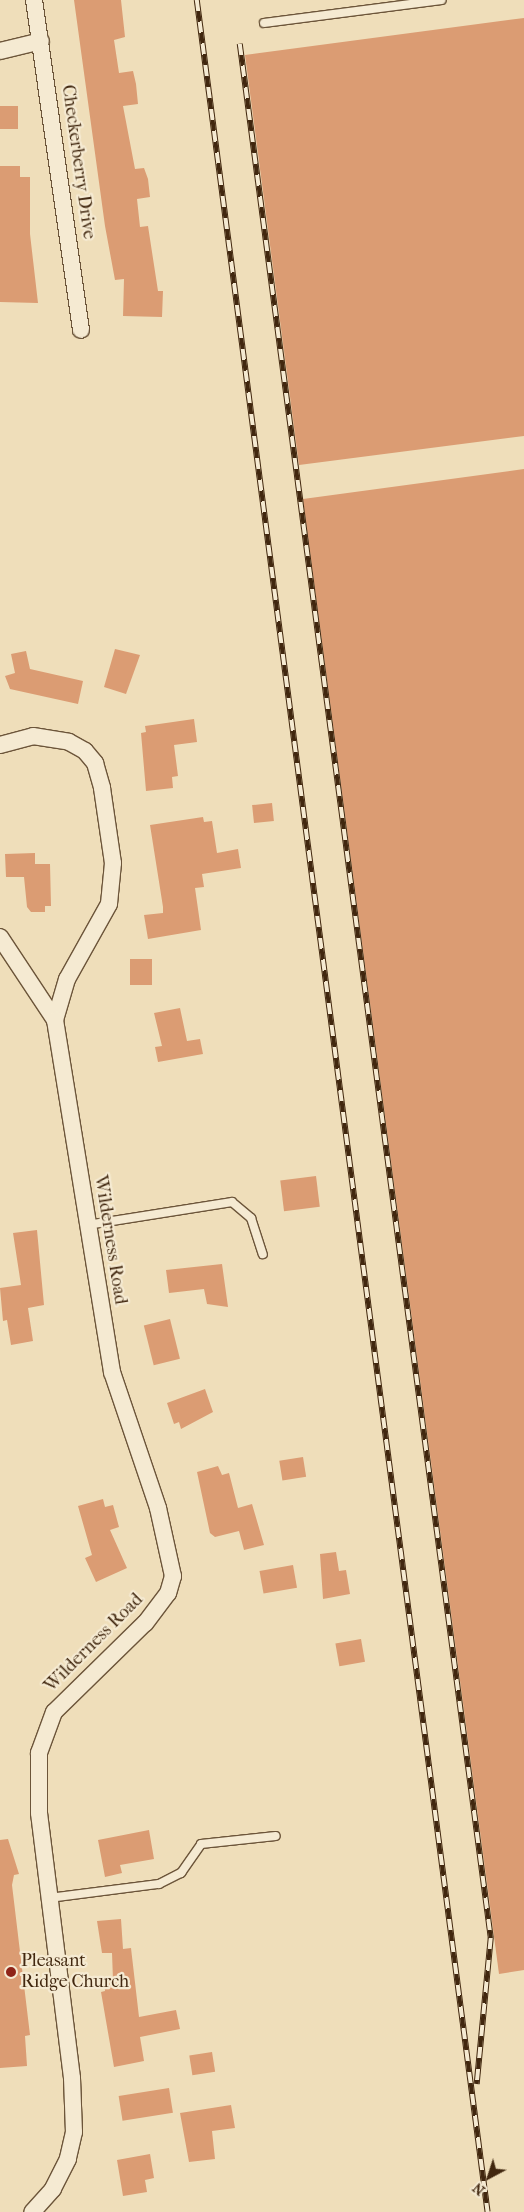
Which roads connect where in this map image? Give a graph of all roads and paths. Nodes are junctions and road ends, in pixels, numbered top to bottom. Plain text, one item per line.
1 (34, 0) edge
2 (442, 0) edge
3 (264, 23) dead end
4 (41, 41) junction
5 (0, 51) edge
6 (81, 330) dead end
7 (0, 745) edge
8 (0, 937) edge
9 (55, 1020) junction
10 (87, 1225) junction
11 (263, 1254) dead end
12 (276, 1836) dead end
13 (49, 1898) junction
14 (32, 2212) edge

1 - 4 street, Checkerberry Drive
2 - 3 lane
4 - 5 street
4 - 6 street, Checkerberry Drive
7 - 9 street
8 - 9 street, Wilderness Road
9 - 10 street, Wilderness Road
10 - 11 lane
10 - 13 street, Wilderness Road
12 - 13 lane
13 - 14 street, Wilderness Road

